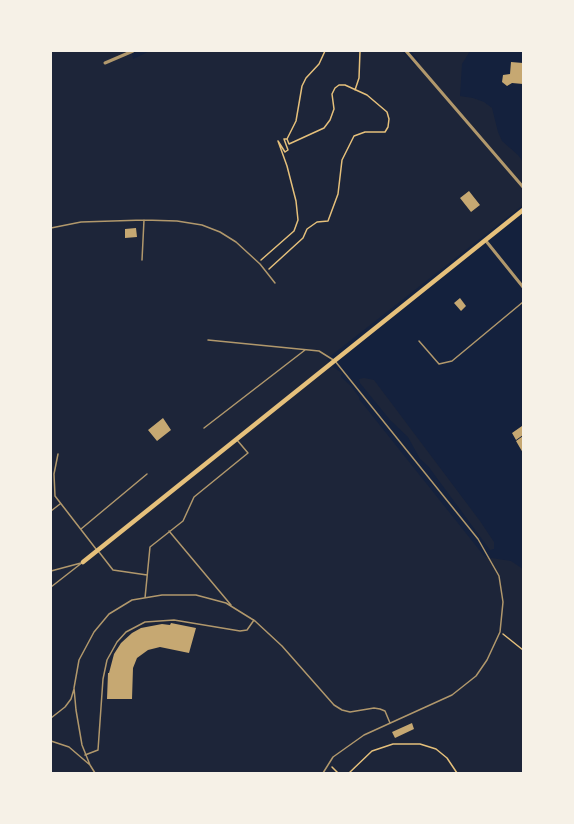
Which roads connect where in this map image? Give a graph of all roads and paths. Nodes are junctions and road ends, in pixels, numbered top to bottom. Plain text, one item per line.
1 (133, 51) edge
2 (325, 51) edge
3 (360, 51) edge
4 (406, 51) edge
5 (105, 62) dead end
6 (355, 90) junction
7 (287, 139) junction
8 (523, 187) edge
9 (523, 210) edge
10 (144, 220) junction
11 (51, 228) edge
12 (486, 241) junction
13 (142, 260) dead end
14 (258, 262) junction
15 (266, 272) junction
16 (275, 283) dead end
17 (523, 287) edge
18 (523, 302) edge
19 (208, 340) dead end
20 (419, 341) dead end
21 (305, 350) junction
22 (335, 361) junction
23 (204, 428) dead end
24 (236, 440) junction
25 (58, 454) dead end
26 (147, 474) dead end
27 (60, 504) junction
28 (51, 511) edge
29 (81, 529) junction
30 (169, 531) junction
31 (98, 551) junction
32 (83, 562) junction
33 (51, 571) edge
34 (147, 575) junction
35 (51, 587) edge
36 (145, 598) junction
37 (233, 607) junction
38 (254, 620) junction
39 (500, 632) junction
40 (523, 650) edge
41 (74, 688) junction
42 (51, 718) edge
43 (390, 723) junction
44 (51, 740) edge
45 (85, 755) junction
46 (329, 764) junction
47 (90, 765) junction
48 (95, 773) edge
49 (323, 773) edge
50 (338, 773) edge
51 (349, 773) edge
52 (457, 773) edge

1 - 5 street
2 - 7 path
3 - 6 path
4 - 8 street
6 - 7 path
6 - 15 path
7 - 14 path
9 - 12 main road
10 - 11 lane
10 - 13 lane
10 - 14 lane
12 - 17 street
12 - 22 main road
14 - 15 lane
15 - 16 lane
18 - 20 lane
19 - 21 lane
21 - 22 lane
21 - 23 lane
22 - 24 main road
22 - 39 lane
24 - 30 lane
24 - 31 main road
25 - 27 lane
26 - 29 lane
27 - 28 lane
27 - 29 lane
29 - 31 lane
30 - 34 lane
30 - 37 lane
31 - 32 main road
31 - 34 lane
32 - 33 lane
32 - 35 lane
34 - 36 lane
36 - 37 lane
36 - 41 lane
37 - 38 lane
38 - 43 lane
38 - 45 lane
39 - 40 path
39 - 43 lane
41 - 42 lane
41 - 45 lane
43 - 46 lane
44 - 47 lane
45 - 47 lane
46 - 49 lane
46 - 50 path
47 - 48 lane
51 - 52 path

